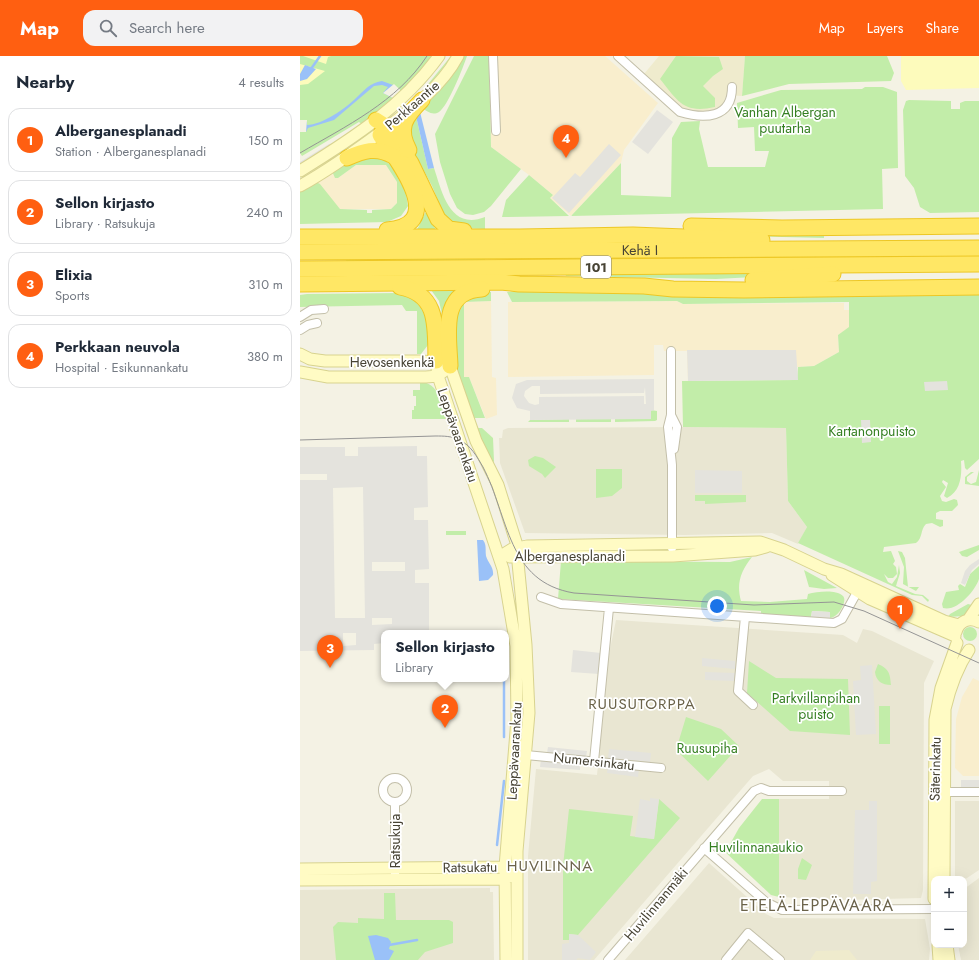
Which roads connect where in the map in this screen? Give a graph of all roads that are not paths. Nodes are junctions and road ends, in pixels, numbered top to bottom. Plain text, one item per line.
1 (440, 56) edge
2 (458, 56) edge
3 (493, 56) edge
4 (618, 56) edge
5 (732, 87) dead end
6 (417, 94) junction
7 (408, 112) junction
8 (381, 127) junction
9 (496, 131) dead end
10 (393, 156) junction
11 (347, 158) junction
12 (411, 163) junction
13 (300, 171) edge
14 (300, 186) edge
15 (979, 226) edge
16 (300, 237) edge
17 (363, 237) junction
18 (488, 237) junction
19 (551, 237) junction
20 (979, 248) edge
21 (870, 249) junction
22 (300, 252) edge
23 (979, 264) edge
24 (892, 268) junction
25 (300, 269) edge
26 (375, 283) junction
27 (300, 284) edge
28 (519, 284) junction
29 (644, 286) junction
30 (979, 287) edge
31 (324, 309) dead end
32 (300, 317) edge
33 (300, 321) edge
34 (300, 330) edge
35 (671, 351) dead end
36 (300, 354) edge
37 (450, 366) junction
38 (437, 369) junction
39 (300, 372) edge
40 (672, 544) junction
41 (769, 546) junction
42 (517, 552) junction
43 (673, 556) junction
44 (499, 557) junction
45 (860, 587) junction
46 (541, 597) dead end
47 (979, 604) edge
48 (609, 608) junction
49 (745, 617) junction
50 (969, 622) edge
51 (956, 639) junction
52 (974, 649) edge
53 (753, 705) dead end
54 (515, 753) junction
55 (526, 755) junction
56 (594, 761) junction
57 (661, 768) dead end
58 (842, 791) dead end
59 (939, 792) junction
60 (979, 792) edge
61 (395, 802) dead end
62 (704, 848) junction
63 (505, 867) junction
64 (300, 869) edge
65 (395, 874) junction
66 (517, 874) junction
67 (935, 876) edge
68 (944, 876) edge
69 (505, 879) junction
70 (300, 880) edge
71 (931, 909) edge
72 (938, 948) edge
73 (947, 948) edge
74 (506, 960) edge
75 (517, 960) edge
76 (608, 960) edge
77 (726, 960) edge
78 (780, 960) edge
79 (939, 960) edge
80 (949, 960) edge

1 - 6 main road, Perkkaantie
2 - 6 main road, Perkkaantie
3 - 9 street
4 - 5 street
6 - 7 highway
6 - 8 main road, Perkkaantie
7 - 8 main road, Perkkaantie
7 - 12 highway
8 - 10 highway
8 - 11 main road
8 - 12 highway
8 - 13 main road
10 - 11 highway
10 - 17 highway
11 - 14 main road
12 - 18 highway
15 - 19 highway
16 - 17 highway
17 - 18 highway
18 - 19 highway
19 - 21 highway
20 - 21 highway, Kehä I / 101
21 - 22 highway, Kehä I / 101
23 - 24 highway, Kehä I / 101
24 - 25 highway, Kehä I / 101
24 - 29 highway
26 - 27 highway
26 - 28 highway
26 - 38 highway
28 - 29 highway
28 - 37 highway
29 - 30 highway
31 - 32 street
33 - 34 street
35 - 40 street
36 - 38 main road, Hevosenkenkä
37 - 38 main road, Hevosenkenkä
37 - 42 main road, Leppävaarankatu
38 - 39 main road, Hevosenkenkä
38 - 44 main road, Leppävaarankatu
40 - 41 main road, Alberganesplanadi
40 - 42 main road, Alberganesplanadi
40 - 43 street
41 - 43 main road, Alberganesplanadi
41 - 45 main road, Alberganesplanadi
42 - 43 main road, Alberganesplanadi
42 - 44 main road, Alberganesplanadi
42 - 55 main road, Leppävaarankatu
44 - 54 main road, Leppävaarankatu
45 - 49 street
45 - 50 main road, Alberganesplanadi
45 - 51 main road, Alberganesplanadi
46 - 48 street
47 - 50 main road
48 - 49 street
48 - 56 street
49 - 53 street
50 - 51 main road, Säterinkatu
51 - 52 main road, Alberganesplanadi
51 - 59 main road, Säterinkatu
52 - 59 main road, Säterinkatu
54 - 55 street, Numersinkatu
54 - 63 main road, Leppävaarankatu
55 - 56 street, Numersinkatu
55 - 66 main road, Leppävaarankatu
56 - 57 street, Numersinkatu
58 - 62 street
59 - 60 street
59 - 67 main road, Säterinkatu
59 - 68 main road, Säterinkatu
61 - 65 street, Ratsukuja
62 - 71 street
62 - 76 street, Huvilinnanmäki
63 - 65 main road, Ratsukatu
63 - 66 main road, Ratsukatu
63 - 69 main road, Leppävaarankatu
64 - 65 main road, Ratsukatu
65 - 69 main road, Ratsukatu
65 - 70 main road, Ratsukatu
66 - 69 main road, Ratsukatu
66 - 75 main road, Leppävaarankatu
69 - 74 main road, Leppävaarankatu
72 - 79 main road
73 - 80 main road
77 - 78 street

